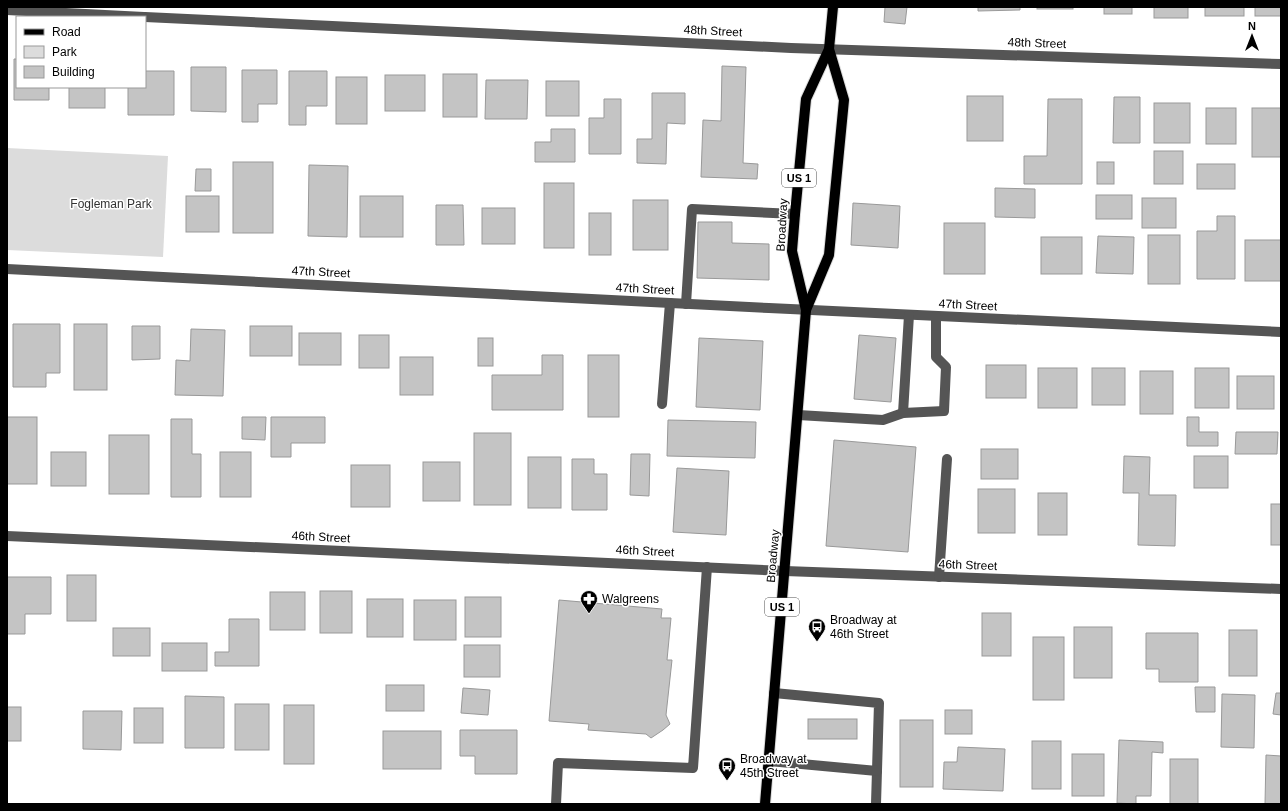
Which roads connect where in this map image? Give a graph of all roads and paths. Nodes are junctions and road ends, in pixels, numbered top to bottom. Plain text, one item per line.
1 (833, 7) edge
2 (7, 10) edge
3 (125, 16) edge
4 (146, 17) edge
5 (830, 49) junction
6 (1281, 64) edge
7 (795, 214) junction
8 (7, 269) edge
9 (670, 303) junction
10 (686, 304) junction
11 (806, 310) junction
12 (909, 315) junction
13 (936, 316) junction
14 (1281, 332) edge
15 (662, 404) dead end
16 (903, 413) junction
17 (798, 415) junction
18 (947, 459) dead end
19 (7, 536) edge
20 (707, 567) junction
21 (785, 571) junction
22 (939, 577) junction
23 (1281, 589) edge
24 (774, 693) junction
25 (769, 761) junction
26 (877, 771) junction
27 (556, 804) edge
28 (765, 804) edge
29 (876, 804) edge

1 - 5 main road, Broadway / US 1
2 - 3 street, 48th Street
4 - 5 street, 48th Street
5 - 6 street, 48th Street
5 - 7 main road, Broadway / US 1
5 - 11 main road, Broadway / US 1
7 - 10 street
7 - 11 main road, Broadway / US 1
8 - 9 street, 47th Street
9 - 10 street, 47th Street
9 - 15 street
10 - 11 street, 47th Street
11 - 12 street, 47th Street
11 - 17 main road, Broadway / US 1
12 - 13 street, 47th Street
12 - 16 street
13 - 14 street, 47th Street
13 - 16 street
16 - 17 street
17 - 21 main road, Broadway / US 1
18 - 22 street
19 - 20 street, 46th Street
20 - 21 street, 46th Street
20 - 27 street
21 - 22 street, 46th Street
21 - 24 main road, Broadway / US 1
22 - 23 street, 46th Street
24 - 25 main road, Broadway / US 1
24 - 26 street
25 - 26 street
25 - 28 main road, Broadway / US 1
26 - 29 street

